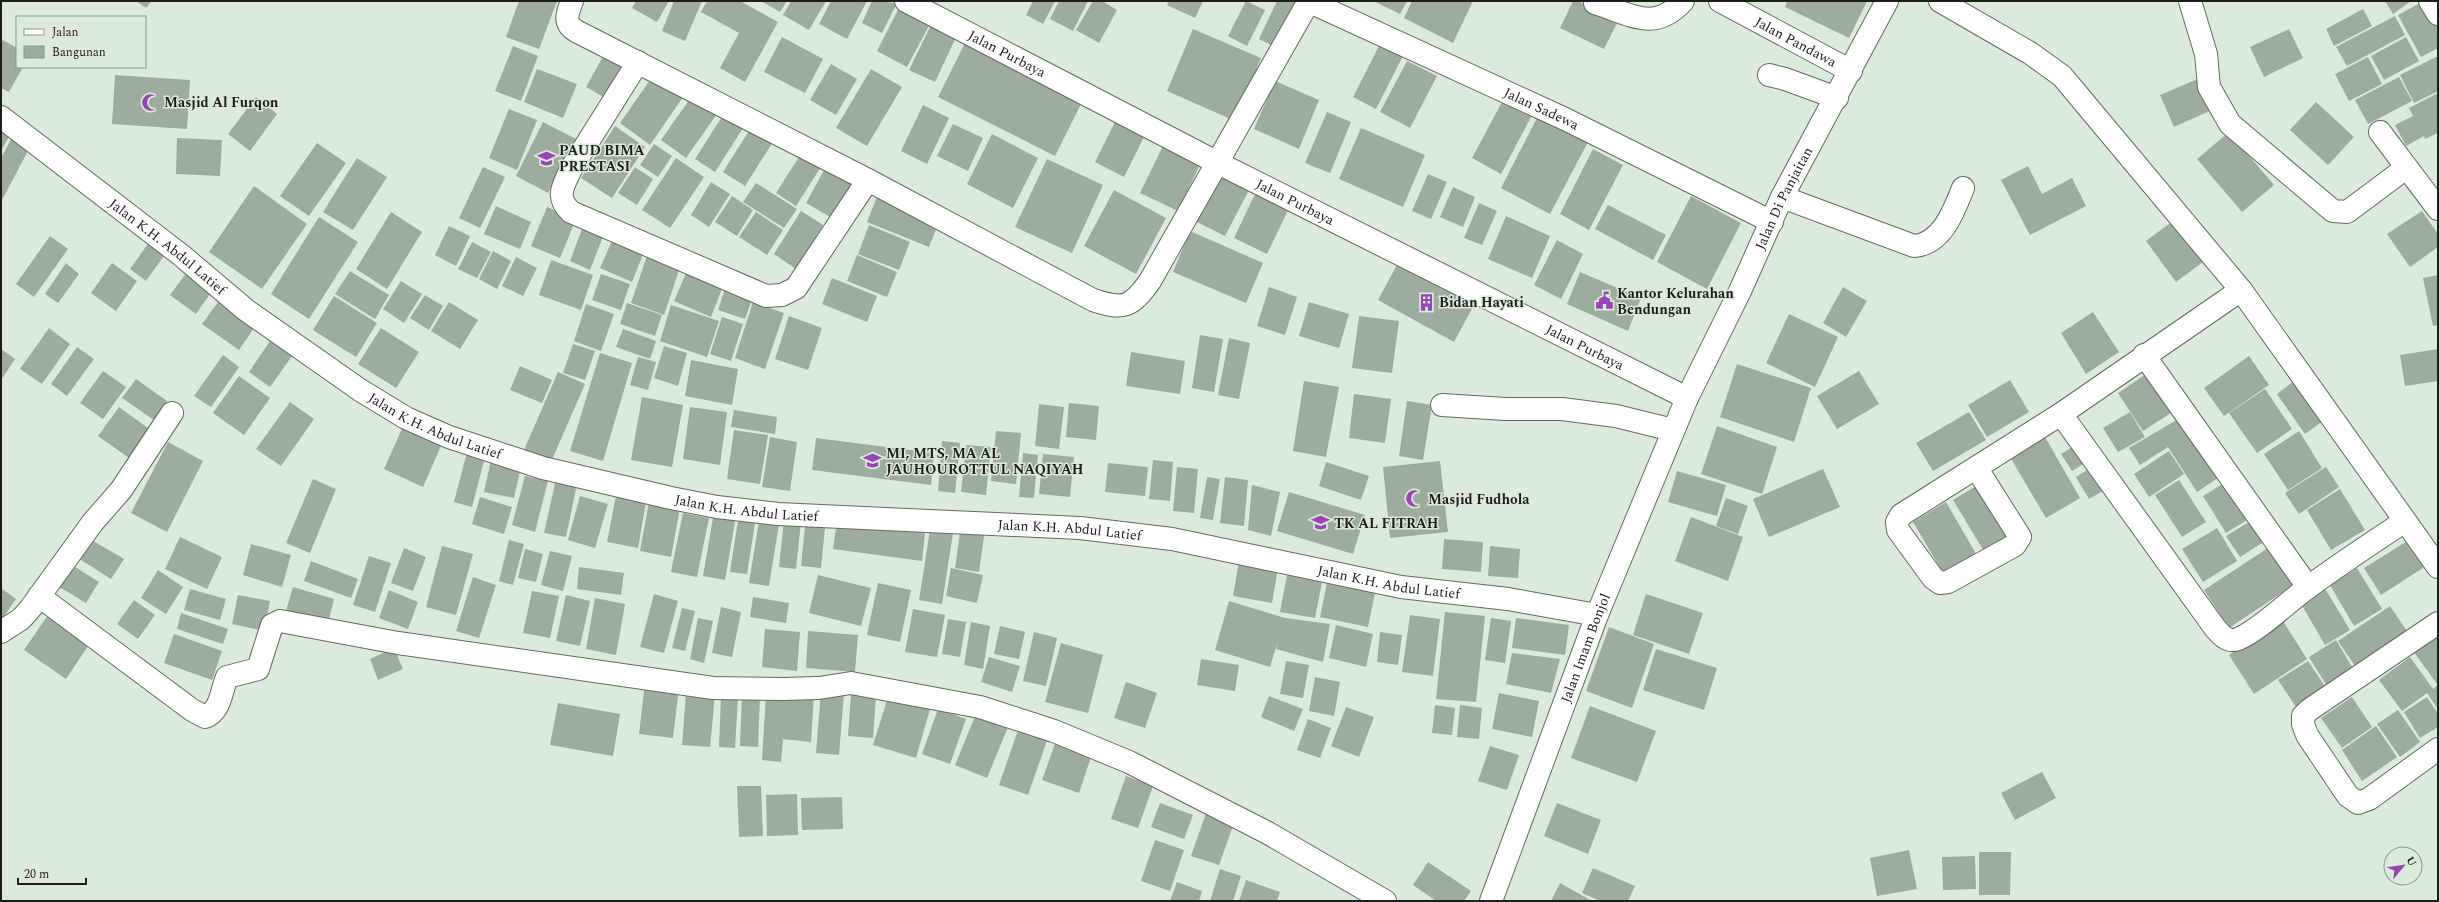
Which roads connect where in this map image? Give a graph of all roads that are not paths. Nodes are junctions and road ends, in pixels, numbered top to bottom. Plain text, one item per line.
1 (572, 1) edge
2 (906, 1) edge
3 (1309, 1) edge
4 (1683, 1) edge
5 (1720, 1) edge
6 (1887, 1) edge
7 (1940, 1) edge
8 (2190, 1) edge
9 (2430, 1) edge
10 (1595, 3) dead end
11 (2438, 14) edge
12 (638, 62) junction
13 (1852, 71) junction
14 (1769, 75) dead end
15 (1836, 98) junction
16 (1, 117) edge
17 (2380, 132) dead end
18 (1218, 162) junction
19 (2406, 168) junction
20 (868, 180) junction
21 (1963, 188) dead end
22 (1782, 197) junction
23 (2438, 208) edge
24 (1772, 222) junction
25 (2241, 290) junction
26 (2144, 356) junction
27 (1687, 398) junction
28 (1442, 405) dead end
29 (172, 413) dead end
30 (2061, 414) junction
31 (1673, 430) junction
32 (1977, 469) junction
33 (2405, 521) junction
34 (2438, 567) edge
35 (2308, 587) junction
36 (39, 596) junction
37 (1597, 615) junction
38 (2438, 623) edge
39 (1, 632) edge
40 (2438, 749) edge
41 (1385, 901) edge
42 (1491, 901) edge

1 - 12 street
2 - 18 street, Jalan Purbaya
3 - 18 street
3 - 24 street, Jalan Sadewa
4 - 10 street
5 - 13 street, Jalan Pandawa
6 - 13 street, Jalan Di Panjaitan
7 - 25 street
8 - 19 street
9 - 11 street
12 - 20 street
12 - 20 street
13 - 15 street, Jalan Di Panjaitan
14 - 15 street
15 - 22 street, Jalan Di Panjaitan
16 - 37 street, Jalan K.H. Abdul Latief
17 - 19 street
18 - 20 street
18 - 27 street, Jalan Purbaya
19 - 23 street
21 - 22 street
22 - 24 street, Jalan Di Panjaitan
24 - 27 street, Jalan Di Panjaitan
25 - 26 street
25 - 33 street
26 - 30 street
26 - 35 street
27 - 31 street, Jalan Imam Bonjol
28 - 31 street
29 - 36 street
30 - 32 street
30 - 35 street
31 - 37 street, Jalan Imam Bonjol
32 - 32 street
33 - 34 street
33 - 35 street
36 - 39 street
36 - 41 street
37 - 42 street, Jalan Imam Bonjol
38 - 40 street

